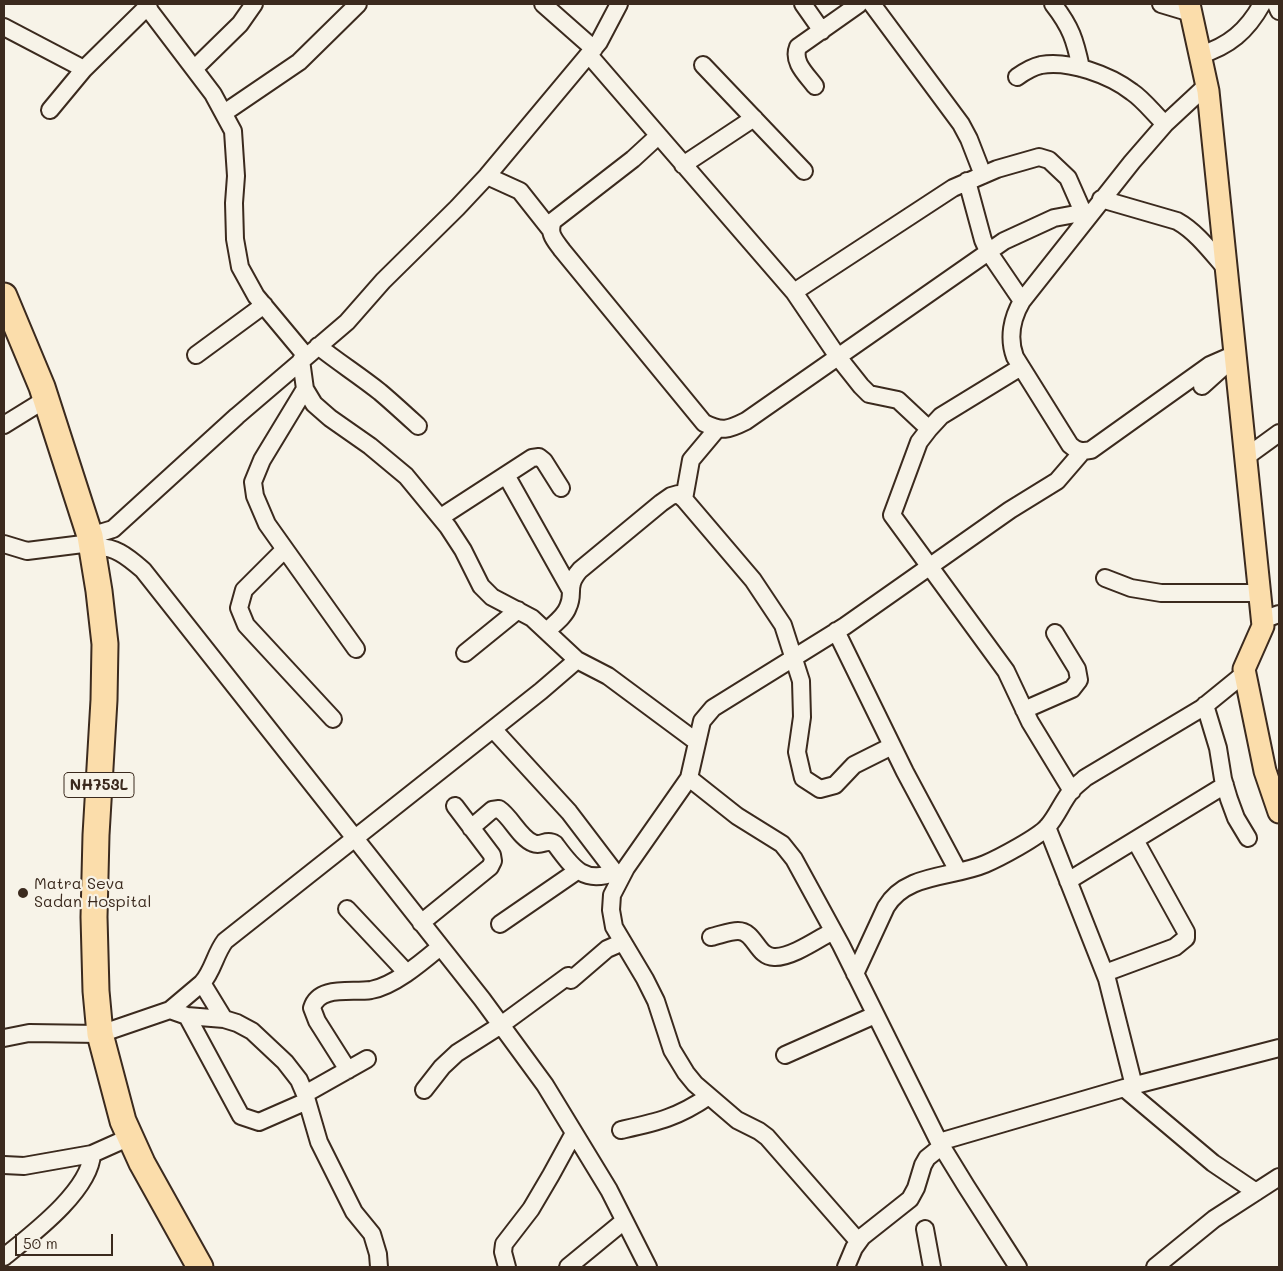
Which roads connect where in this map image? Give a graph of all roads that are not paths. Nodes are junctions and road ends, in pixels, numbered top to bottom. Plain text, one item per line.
1 (254, 4) edge
2 (358, 4) edge
3 (543, 4) edge
4 (619, 4) edge
5 (802, 4) edge
6 (859, 4) edge
7 (872, 4) edge
8 (1053, 4) edge
9 (1161, 4) edge
10 (1262, 4) edge
11 (1276, 4) edge
12 (148, 5) edge
13 (1190, 8) edge
14 (1279, 11) edge
15 (4, 27) edge
16 (822, 31) junction
17 (591, 52) junction
18 (1200, 55) junction
19 (703, 65) dead end
20 (84, 68) junction
21 (1081, 68) junction
22 (194, 69) junction
23 (1017, 77) dead end
24 (1207, 85) junction
25 (814, 86) dead end
26 (50, 110) dead end
27 (224, 113) junction
28 (754, 118) junction
29 (1165, 124) junction
30 (658, 136) junction
31 (683, 165) junction
32 (804, 171) dead end
33 (983, 174) junction
34 (487, 176) junction
35 (967, 181) junction
36 (1092, 207) junction
37 (550, 229) junction
38 (988, 251) junction
39 (1227, 270) junction
40 (794, 292) junction
41 (4, 296) edge
42 (1022, 301) junction
43 (264, 305) junction
44 (308, 354) junction
45 (196, 355) dead end
46 (838, 357) junction
47 (1236, 357) junction
48 (1021, 367) junction
49 (1202, 386) dead end
50 (305, 389) junction
51 (46, 399) junction
52 (4, 425) edge
53 (418, 426) dead end
54 (929, 428) junction
55 (717, 429) junction
56 (1279, 433) edge
57 (1082, 452) junction
58 (1246, 457) junction
59 (506, 475) junction
60 (561, 488) dead end
61 (684, 499) junction
62 (441, 517) junction
63 (91, 542) junction
64 (4, 544) edge
65 (284, 550) junction
66 (930, 566) junction
67 (1105, 578) dead end
68 (570, 588) junction
69 (1260, 593) junction
70 (518, 610) junction
71 (1271, 617) edge
72 (547, 631) junction
73 (836, 631) junction
74 (1055, 633) dead end
75 (356, 649) dead end
76 (465, 653) dead end
77 (793, 658) junction
78 (577, 660) junction
79 (1245, 672) junction
80 (1205, 705) junction
81 (1024, 710) junction
82 (332, 719) dead end
83 (493, 729) junction
84 (697, 742) junction
85 (892, 746) junction
86 (689, 778) junction
87 (1225, 785) junction
88 (1072, 791) junction
89 (454, 806) dead end
90 (1279, 812) edge
91 (1047, 827) junction
92 (472, 828) junction
93 (1248, 838) dead end
94 (354, 839) junction
95 (1135, 840) junction
96 (577, 871) junction
97 (958, 871) junction
98 (618, 875) junction
99 (1068, 881) junction
100 (347, 910) dead end
101 (421, 923) junction
102 (500, 924) dead end
103 (833, 931) junction
104 (711, 937) dead end
105 (623, 942) junction
106 (440, 947) junction
107 (406, 972) junction
108 (855, 974) junction
109 (1105, 974) junction
110 (202, 983) junction
111 (170, 1010) junction
112 (876, 1015) junction
113 (186, 1016) junction
114 (224, 1019) junction
115 (501, 1025) junction
116 (100, 1034) junction
117 (4, 1038) edge
118 (1279, 1048) edge
119 (785, 1055) dead end
120 (367, 1059) dead end
121 (348, 1070) junction
122 (1129, 1087) junction
123 (424, 1090) dead end
124 (708, 1096) junction
125 (306, 1098) junction
126 (620, 1130) dead end
127 (574, 1133) junction
128 (130, 1137) junction
129 (941, 1144) junction
130 (92, 1154) junction
131 (4, 1165) edge
132 (1279, 1177) edge
133 (1256, 1192) junction
134 (624, 1221) junction
135 (925, 1229) dead end
136 (858, 1241) junction
137 (4, 1257) edge
138 (200, 1267) edge
139 (379, 1267) edge
140 (507, 1267) edge
141 (568, 1267) edge
142 (648, 1267) edge
143 (846, 1267) edge
144 (932, 1267) edge
145 (1018, 1267) edge
146 (1154, 1267) edge

1 - 22 street
2 - 27 street
3 - 17 street
4 - 17 street
5 - 16 street
6 - 16 street
7 - 33 street
8 - 21 street
9 - 13 street
10 - 18 street
11 - 14 street
12 - 20 street
12 - 22 street
13 - 18 main road
15 - 20 street
16 - 25 street
17 - 30 street
17 - 34 street
18 - 24 main road
19 - 28 street
20 - 26 street
21 - 23 street
21 - 29 street
22 - 27 street
24 - 29 street
24 - 39 main road
27 - 43 street
28 - 31 street
28 - 32 street
29 - 36 street
30 - 31 street
30 - 37 street
31 - 40 street
33 - 35 street
33 - 36 street
34 - 37 street
34 - 44 street
35 - 38 street
35 - 40 street
36 - 38 street
36 - 39 street
36 - 42 street
37 - 55 street
38 - 42 street
38 - 46 street
39 - 47 main road
40 - 46 street
41 - 51 highway, NH753L
42 - 48 street
43 - 44 street
43 - 45 street
44 - 50 street
44 - 53 street
44 - 63 street
46 - 54 street
46 - 55 street
47 - 49 street
47 - 57 street
47 - 58 main road
48 - 54 street
48 - 57 street
50 - 62 street
50 - 65 street
51 - 52 street
51 - 63 highway, NH753L
54 - 66 street
55 - 61 street
56 - 58 street
57 - 66 street
58 - 69 main road
59 - 60 street
59 - 62 street
59 - 68 street
61 - 68 street
61 - 77 street
62 - 70 street
63 - 64 street
63 - 94 street
63 - 116 highway, NH753L
65 - 75 street
65 - 82 street
66 - 73 street
66 - 81 street
67 - 69 street
68 - 72 street
69 - 71 main road
70 - 72 street
70 - 76 street
71 - 79 main road
72 - 78 street
73 - 77 street
73 - 85 street
74 - 81 street
77 - 84 street
77 - 85 street
78 - 83 street
78 - 84 street
79 - 80 street
79 - 90 main road
80 - 87 street
80 - 88 street
81 - 88 street
83 - 94 street
83 - 98 street
84 - 86 street
85 - 97 street
86 - 98 street
86 - 103 street
87 - 93 street
87 - 95 street
88 - 91 street
89 - 92 street
91 - 97 street
91 - 99 street
92 - 96 street
92 - 101 street
94 - 101 street
94 - 110 street
95 - 99 street
95 - 109 street
96 - 98 street
96 - 102 street
97 - 108 street
98 - 105 street
99 - 109 street
100 - 107 street
101 - 106 street
103 - 104 street
103 - 108 street
105 - 115 street
105 - 124 street
106 - 107 street
106 - 115 street
107 - 121 street
108 - 112 street
109 - 122 street
110 - 111 street
110 - 114 street
111 - 113 street
111 - 116 street
112 - 119 street
112 - 129 street
113 - 114 street
113 - 125 street
114 - 125 street
115 - 123 street
115 - 127 street
116 - 117 street
116 - 128 highway, NH753L
118 - 122 street
120 - 121 street
121 - 125 street
122 - 129 street
122 - 133 street
124 - 126 street
124 - 136 street
125 - 139 street
127 - 134 street
127 - 140 street
128 - 130 street
128 - 138 highway, NH753L
129 - 136 street
129 - 145 street
130 - 131 street
130 - 137 street
132 - 133 street
133 - 146 street
134 - 141 street
134 - 142 street
135 - 144 street
136 - 143 street

